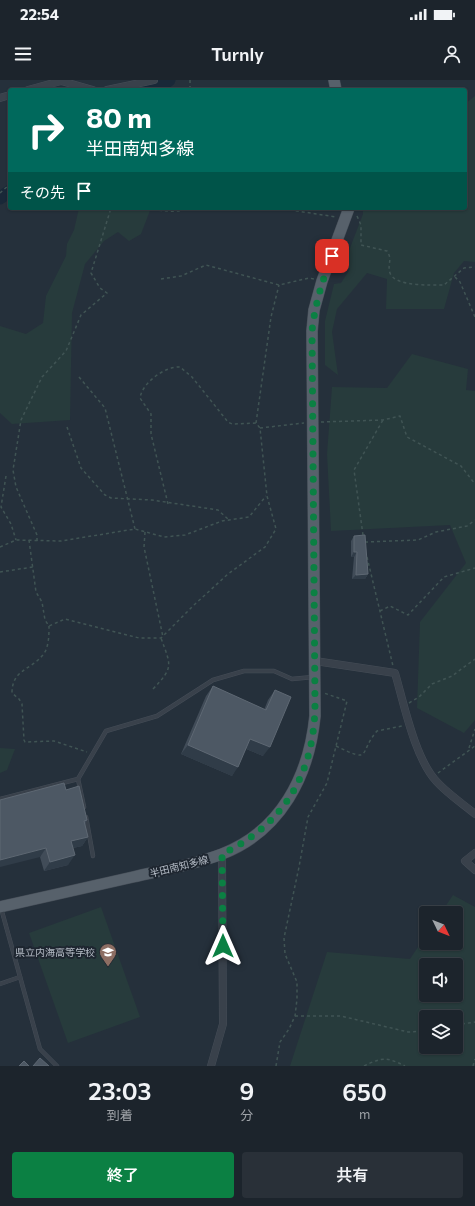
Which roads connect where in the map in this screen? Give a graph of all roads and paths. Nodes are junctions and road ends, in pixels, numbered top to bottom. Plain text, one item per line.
1 (154, 80) edge
2 (35, 88) edge
3 (86, 88) edge
4 (118, 88) edge
5 (8, 186) edge
6 (0, 193) edge
7 (110, 210) edge
8 (158, 210) edge
9 (183, 210) edge
10 (292, 210) edge
11 (348, 213) edge
12 (475, 267) edge
13 (455, 277) junction
14 (161, 280) dead end
15 (322, 281) junction
16 (279, 285) junction
17 (475, 317) edge
18 (79, 377) dead end
19 (383, 420) junction
20 (256, 422) junction
21 (313, 422) junction
22 (67, 427) dead end
23 (260, 428) junction
24 (6, 476) dead end
25 (475, 484) edge
26 (267, 496) junction
27 (127, 499) junction
28 (168, 504) junction
29 (229, 520) junction
30 (475, 520) edge
31 (135, 529) junction
32 (145, 532) junction
33 (363, 535) edge
34 (16, 540) junction
35 (29, 540) junction
36 (37, 540) junction
37 (364, 542) edge
38 (0, 547) edge
39 (367, 557) edge
40 (33, 567) junction
41 (475, 568) edge
42 (0, 572) edge
43 (380, 611) junction
44 (49, 626) junction
45 (163, 636) junction
46 (161, 638) junction
47 (475, 659) edge
48 (315, 661) junction
49 (394, 673) junction
50 (315, 677) junction
51 (153, 689) dead end
52 (315, 690) junction
53 (404, 706) junction
54 (411, 725) junction
55 (475, 729) edge
56 (336, 746) junction
57 (475, 746) edge
58 (469, 749) junction
59 (92, 754) junction
60 (430, 773) junction
61 (78, 779) junction
62 (0, 799) edge
63 (475, 814) edge
64 (475, 853) edge
65 (222, 854) junction
66 (93, 856) dead end
67 (475, 870) edge
68 (0, 907) edge
69 (20, 977) junction
70 (0, 984) edge
71 (295, 1016) junction
72 (475, 1022) edge
73 (463, 1024) edge
74 (419, 1031) edge
75 (475, 1059) edge
76 (57, 1066) edge
77 (211, 1066) edge
78 (276, 1066) edge
79 (364, 1066) edge
80 (405, 1066) edge
81 (474, 1066) edge

1 - 4 street
2 - 3 street
5 - 6 path
7 - 36 path
8 - 9 path
10 - 11 path
11 - 13 path
11 - 15 main road, 半田南知多線
12 - 13 path
13 - 17 path
14 - 16 path
15 - 16 path
15 - 21 main road, 半田南知多線
16 - 20 path
18 - 27 path
19 - 21 path
19 - 25 path
19 - 33 path
20 - 23 path
20 - 28 path
21 - 23 path
21 - 48 main road, 半田南知多線
22 - 27 path
23 - 26 path
24 - 34 path
26 - 29 path
26 - 45 path
27 - 28 path
27 - 31 path
28 - 29 path
29 - 32 path
30 - 37 path
31 - 32 path
31 - 36 path
32 - 45 path
34 - 35 path
34 - 38 path
35 - 36 path
35 - 40 path
39 - 43 path
40 - 42 path
40 - 44 path
41 - 43 path
43 - 49 path
44 - 46 path
44 - 59 path
45 - 46 path
46 - 51 path
47 - 53 path
48 - 49 street
48 - 50 main road, 半田南知多線
49 - 53 street
50 - 52 main road, 半田南知多線
50 - 59 lane
52 - 56 path
52 - 65 main road, 半田南知多線
53 - 54 street
54 - 56 path
54 - 60 street
55 - 58 path
56 - 71 path
57 - 58 path
58 - 60 path
59 - 61 lane
60 - 63 street
61 - 62 lane
61 - 66 lane
64 - 67 street
65 - 68 main road, 半田南知多線
65 - 77 street
68 - 69 lane
69 - 70 lane
69 - 76 lane
71 - 74 path
71 - 78 path
72 - 73 path
75 - 81 path
79 - 80 path

